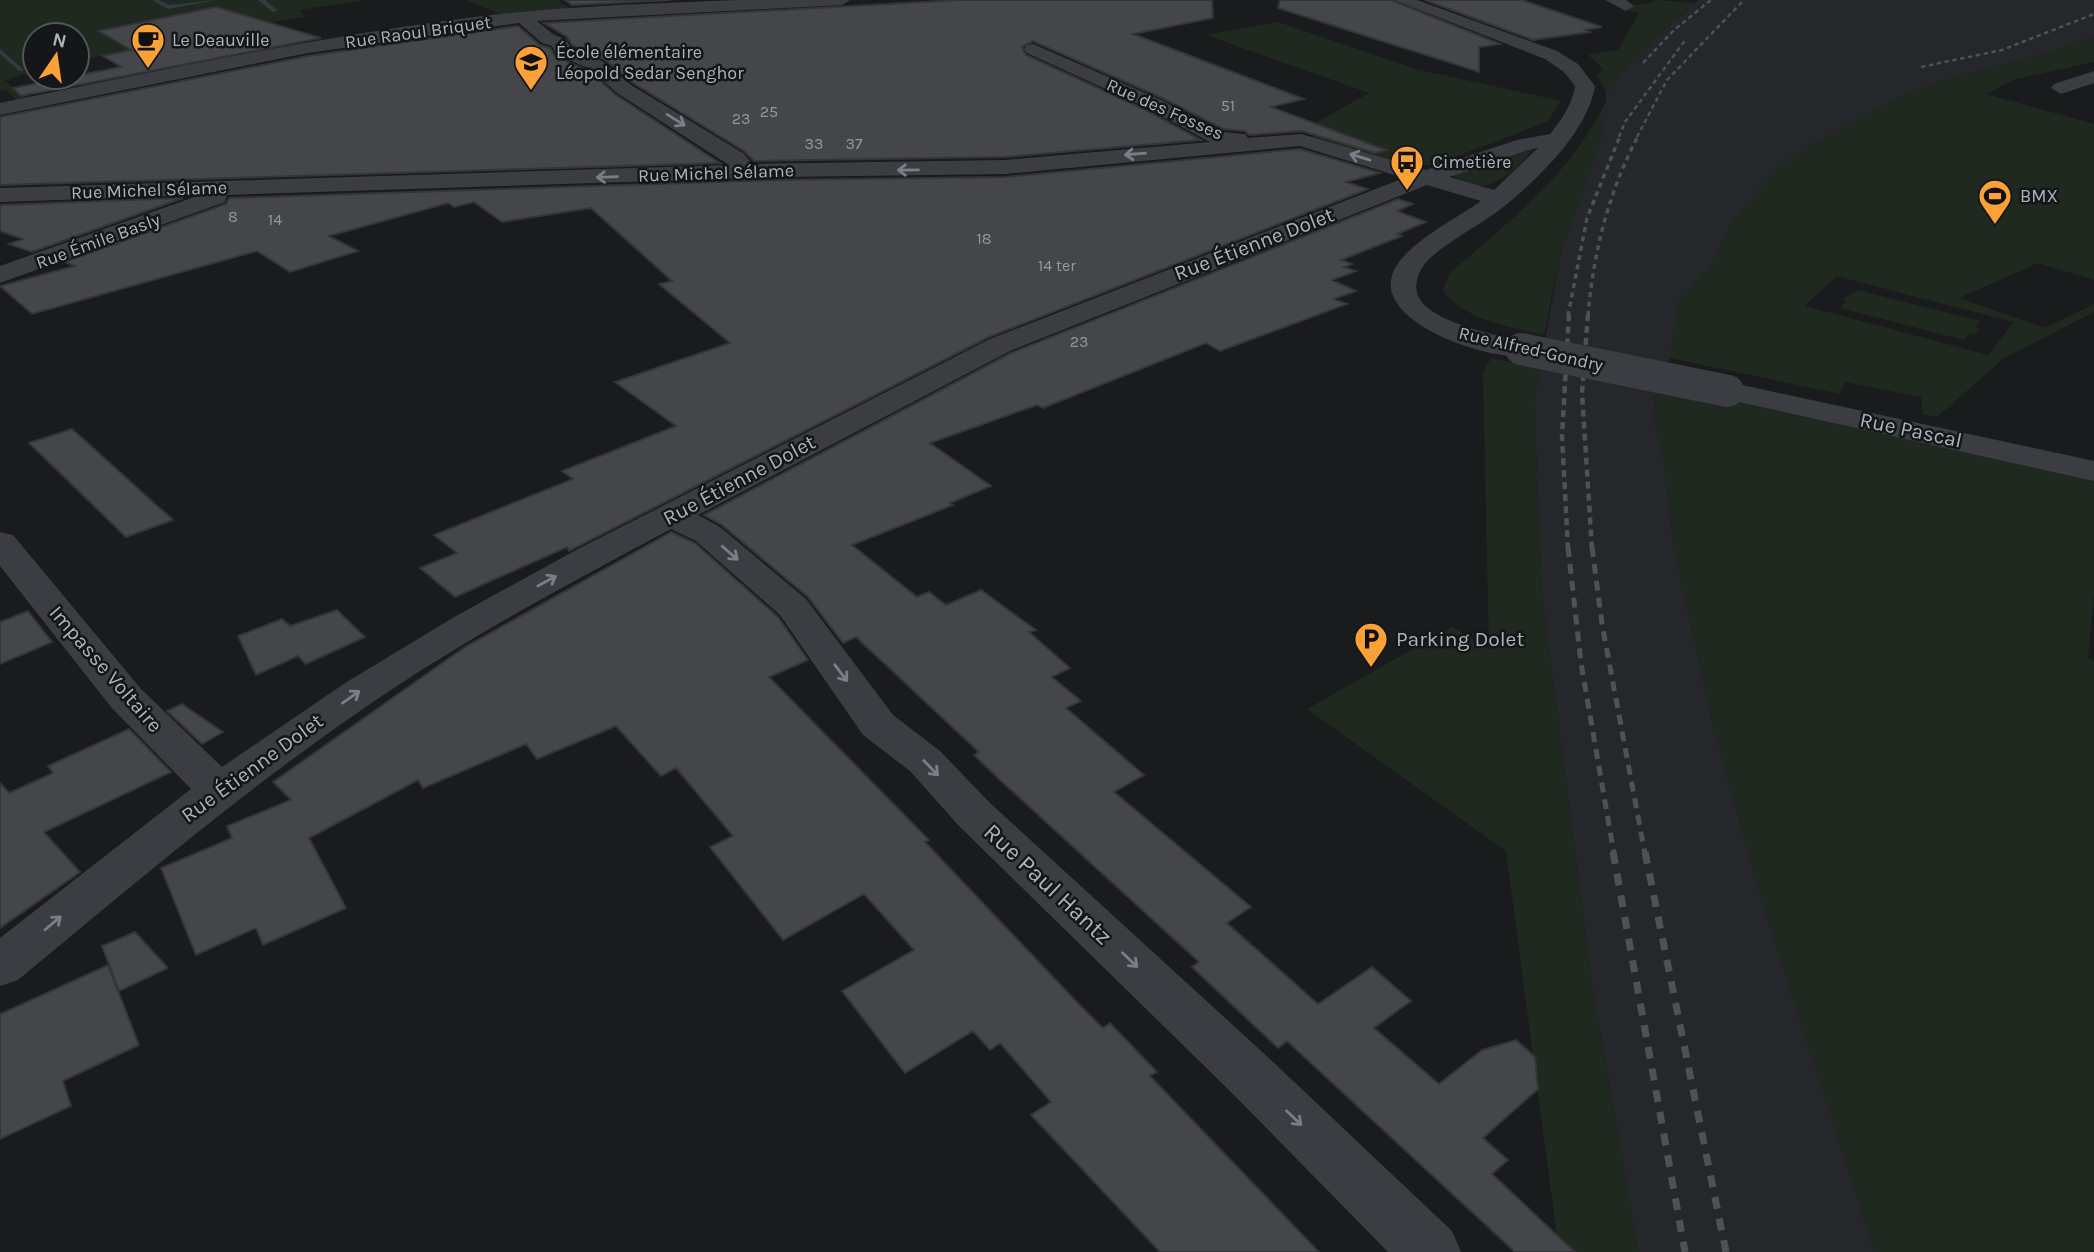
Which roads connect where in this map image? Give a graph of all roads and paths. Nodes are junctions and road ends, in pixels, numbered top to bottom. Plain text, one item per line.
1 (842, 0) edge
2 (1402, 0) edge
3 (522, 18) junction
4 (1032, 49) dead end
5 (2094, 77) edge
6 (2061, 88) dead end
7 (0, 109) edge
8 (1556, 139) junction
9 (1301, 140) junction
10 (748, 172) junction
11 (1424, 178) junction
12 (234, 187) junction
13 (0, 195) edge
14 (1499, 198) junction
15 (0, 275) edge
16 (1728, 391) joint
17 (2094, 471) edge
18 (672, 516) junction
19 (0, 542) edge
20 (219, 790) junction
21 (0, 966) edge
22 (1430, 1252) edge

1 - 3 street, Rue Raoul Briquet
2 - 8 street, Rue Alfred-Gondry
3 - 7 street, Rue Raoul Briquet
3 -> 10 street
4 - 9 street, Rue des Fosses
5 - 6 street
8 - 11 street, Rue Étienne Dolet
8 - 14 street, Rue Alfred-Gondry
9 -> 10 street, Rue Michel Sélame
11 -> 9 street, Rue Michel Sélame
10 -> 12 street, Rue Michel Sélame
11 - 14 street, Rue Michel Sélame
11 - 18 street, Rue Étienne Dolet
12 - 13 street, Rue Michel Sélame
12 - 15 street, Rue Émile Basly
14 - 16 street, Rue Alfred-Gondry, bridge
16 - 17 street, Rue Pascal
20 -> 18 street, Rue Étienne Dolet
18 -> 22 street, Rue Paul Hantz
19 - 20 street, Impasse Voltaire
21 -> 20 street, Rue Étienne Dolet

